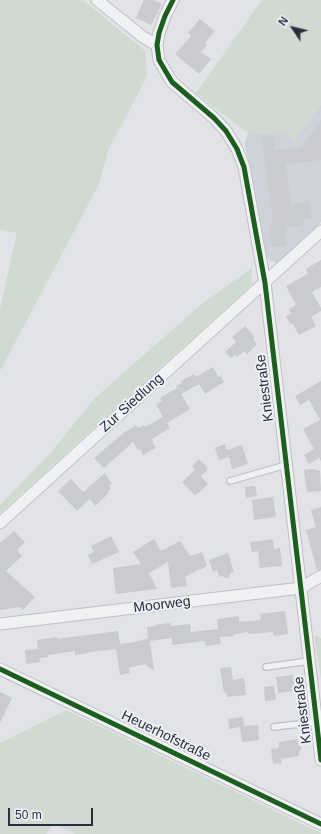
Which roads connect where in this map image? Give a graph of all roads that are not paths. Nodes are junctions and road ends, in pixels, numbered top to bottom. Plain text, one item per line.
1 (97, 0) edge
2 (173, 0) edge
3 (156, 45) junction
4 (321, 231) edge
5 (265, 283) junction
6 (286, 465) junction
7 (230, 481) dead end
8 (0, 523) edge
9 (321, 576) edge
10 (301, 588) junction
11 (0, 624) edge
12 (309, 661) junction
13 (266, 668) dead end
14 (0, 669) edge
15 (316, 722) junction
16 (274, 727) dead end
17 (321, 760) edge
18 (321, 824) edge

1 - 3 street
2 - 3 street
3 - 5 street, Kniestraße
4 - 5 street, Zur Siedlung
5 - 6 street, Kniestraße
5 - 8 street, Zur Siedlung
6 - 7 lane
6 - 10 street, Kniestraße
9 - 10 street, Moorweg
10 - 11 street, Moorweg
10 - 12 street, Kniestraße
12 - 13 lane
12 - 15 street, Kniestraße
14 - 18 street, Heuerhofstraße
15 - 16 lane
15 - 17 street, Kniestraße

